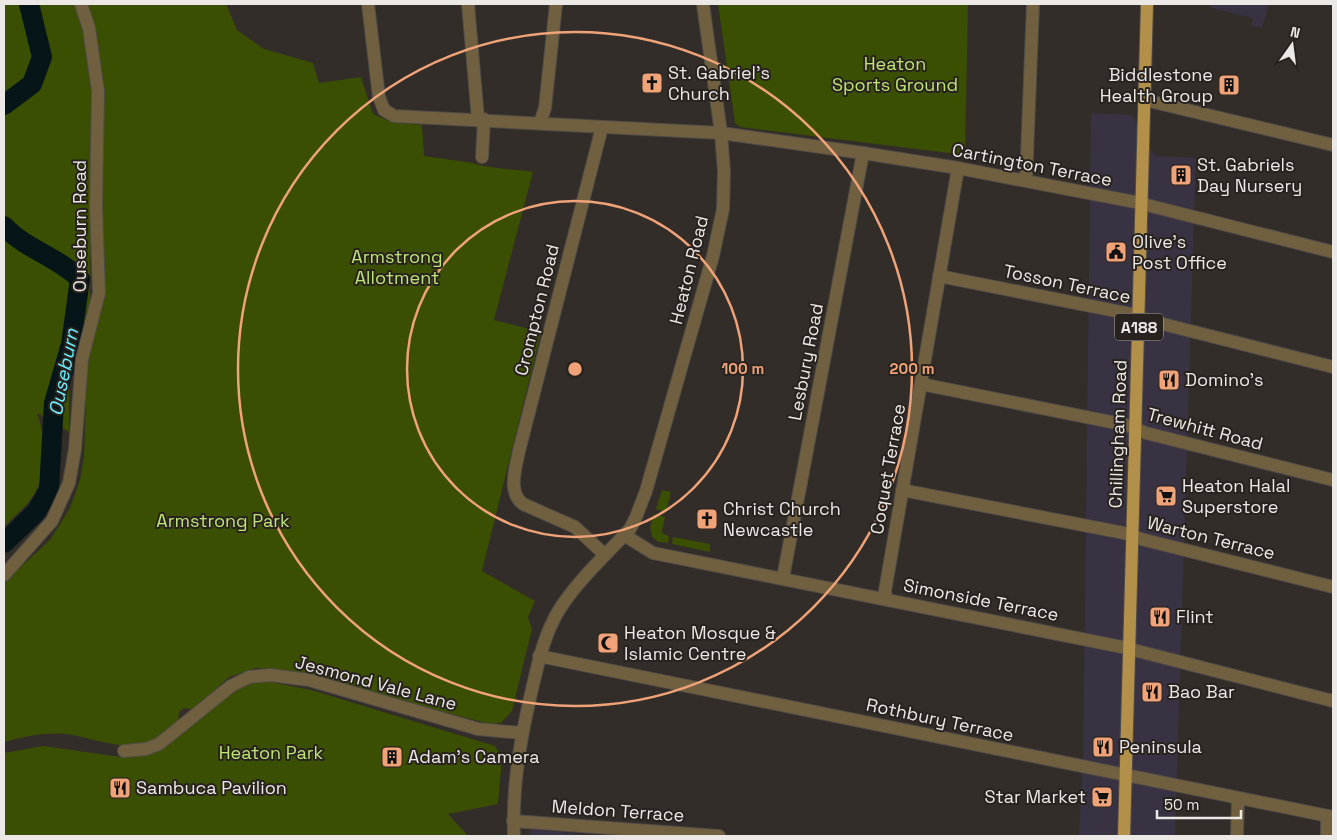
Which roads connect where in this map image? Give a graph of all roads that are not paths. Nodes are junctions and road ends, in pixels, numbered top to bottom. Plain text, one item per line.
1 (81, 4) edge
2 (368, 4) edge
3 (468, 4) edge
4 (556, 4) edge
5 (703, 4) edge
6 (1033, 4) edge
7 (1147, 4) edge
8 (1145, 100) junction
9 (481, 119) junction
10 (540, 123) junction
11 (602, 127) junction
12 (721, 133) junction
13 (1333, 145) edge
14 (863, 152) junction
15 (482, 157) dead end
16 (958, 168) junction
17 (1026, 180) junction
18 (1143, 204) junction
19 (1333, 252) edge
20 (939, 276) junction
21 (1139, 317) junction
22 (1333, 366) edge
23 (921, 384) junction
24 (1136, 430) junction
25 (1333, 480) edge
26 (902, 490) junction
27 (624, 535) junction
28 (1132, 536) junction
29 (605, 555) junction
30 (4, 575) edge
31 (783, 578) junction
32 (1333, 587) edge
33 (886, 599) junction
34 (1130, 650) junction
35 (539, 656) junction
36 (1333, 702) edge
37 (522, 733) junction
38 (124, 751) dead end
39 (1126, 777) junction
40 (1238, 799) junction
41 (1330, 817) edge
42 (514, 821) junction
43 (514, 836) edge
44 (720, 836) edge
45 (1124, 836) edge
46 (1237, 836) edge
47 (1326, 836) edge

1 - 30 street, Ouseburn Road
2 - 9 street, Cartington Terrace
3 - 9 street
4 - 10 street
5 - 12 street, Heaton Road
6 - 17 street
7 - 8 main road, Chillingham Road / A188
8 - 13 street
8 - 18 main road, Chillingham Road / A188
9 - 10 street, Cartington Terrace
9 - 15 street
10 - 11 street, Cartington Terrace
11 - 12 street, Cartington Terrace
11 - 29 street, Crompton Road
12 - 14 street, Cartington Terrace
12 - 27 street, Heaton Road
14 - 16 street, Cartington Terrace
14 - 31 street, Lesbury Road
16 - 17 street, Cartington Terrace
16 - 20 street, Coquet Terrace
17 - 18 street, Cartington Terrace
18 - 19 street, Cartington Terrace
18 - 21 main road, Chillingham Road / A188
20 - 21 street, Tosson Terrace
20 - 23 street, Coquet Terrace
21 - 22 street, Tosson Terrace
21 - 24 main road, Chillingham Road / A188
23 - 24 street, Trewhitt Road
23 - 26 street, Coquet Terrace
24 - 25 street, Trewhitt Road
24 - 28 main road, Chillingham Road / A188
26 - 28 street, Warton Terrace
26 - 33 street, Coquet Terrace
27 - 29 street, Heaton Road
27 - 31 street, Simonside Terrace
28 - 32 street, Warton Terrace
28 - 34 main road, Chillingham Road / A188
29 - 35 street, Heaton Road
31 - 33 street, Simonside Terrace
33 - 34 street, Simonside Terrace
34 - 36 street, Simonside Terrace
34 - 39 main road, Chillingham Road / A188
35 - 37 street, Heaton Road
35 - 39 street, Rothbury Terrace
37 - 38 street, Jesmond Vale Lane
37 - 42 street, Heaton Road
39 - 40 street, Rothbury Terrace
39 - 45 main road, Chillingham Road / A188
40 - 41 street, Rothbury Terrace
40 - 46 street
41 - 47 street
42 - 43 street
42 - 44 street, Meldon Terrace

